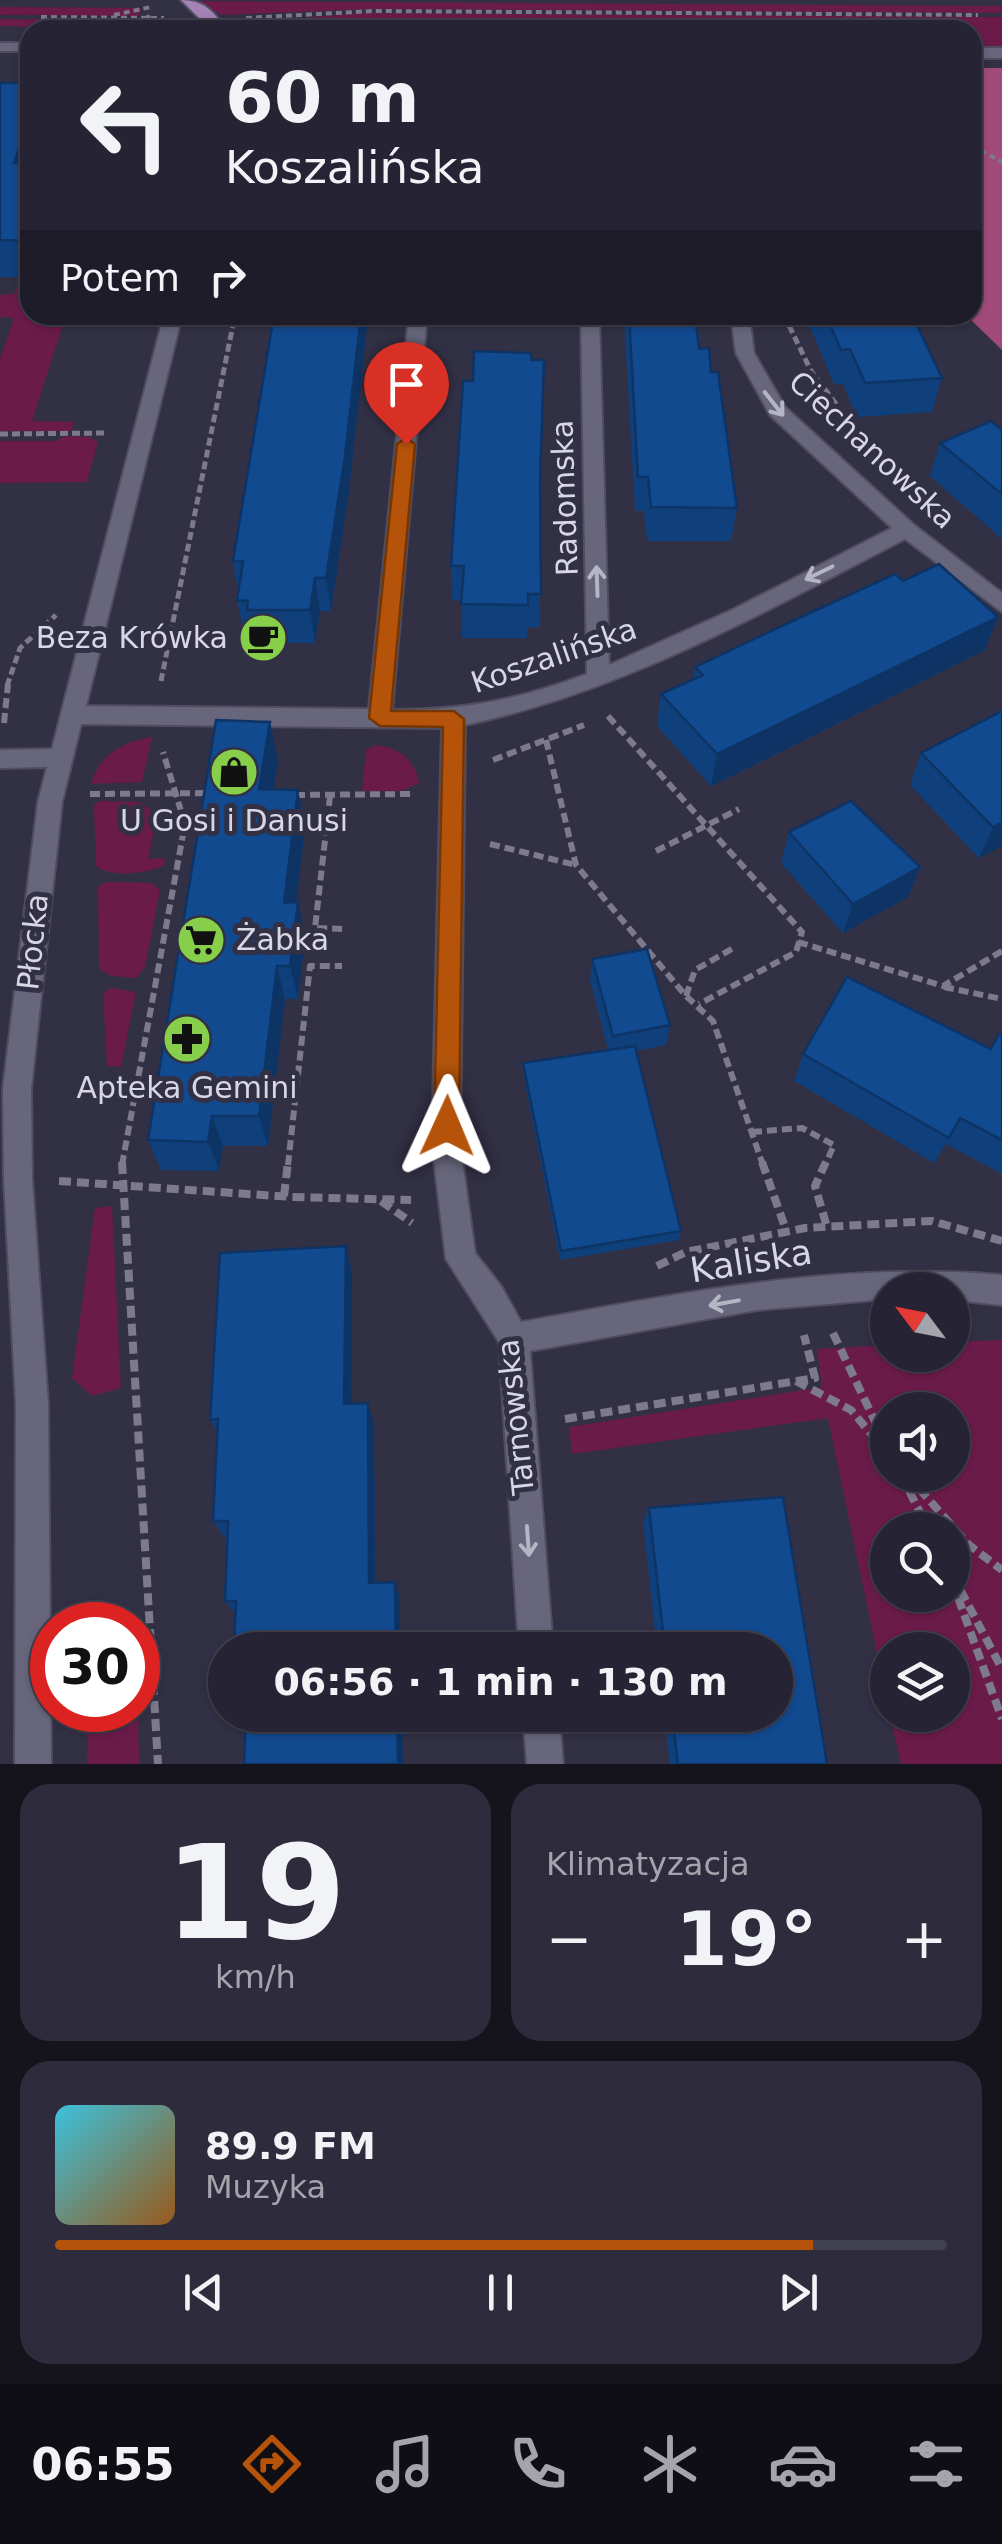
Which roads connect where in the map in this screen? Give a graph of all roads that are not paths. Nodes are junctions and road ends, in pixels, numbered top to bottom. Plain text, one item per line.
1 (188, 0) edge
2 (210, 20) edge
3 (170, 325) edge
4 (417, 325) edge
5 (590, 325) edge
6 (741, 325) edge
7 (906, 529) junction
8 (1002, 604) edge
9 (598, 678) junction
10 (73, 715) junction
11 (380, 718) junction
12 (454, 719) junction
13 (60, 758) junction
14 (0, 759) edge
15 (1002, 1290) edge
16 (514, 1339) junction
17 (535, 1632) edge
18 (542, 1732) edge
19 (33, 1764) edge
20 (545, 1764) edge

1 - 2 main road
3 - 10 street, Płocka
4 - 11 street
9 -> 5 street, Radomska
6 -> 7 street, Ciechanowska
7 - 8 street, Ciechanowska
7 -> 9 street, Koszalińska
9 - 12 street, Koszalińska
10 - 11 street, Koszalińska
10 - 13 street, Płocka
11 - 12 street, Koszalińska
12 - 16 street, Tarnowska
13 - 14 street
13 - 19 street, Płocka
15 -> 16 street, Kaliska
16 -> 17 street, Tarnowska
18 - 20 street

